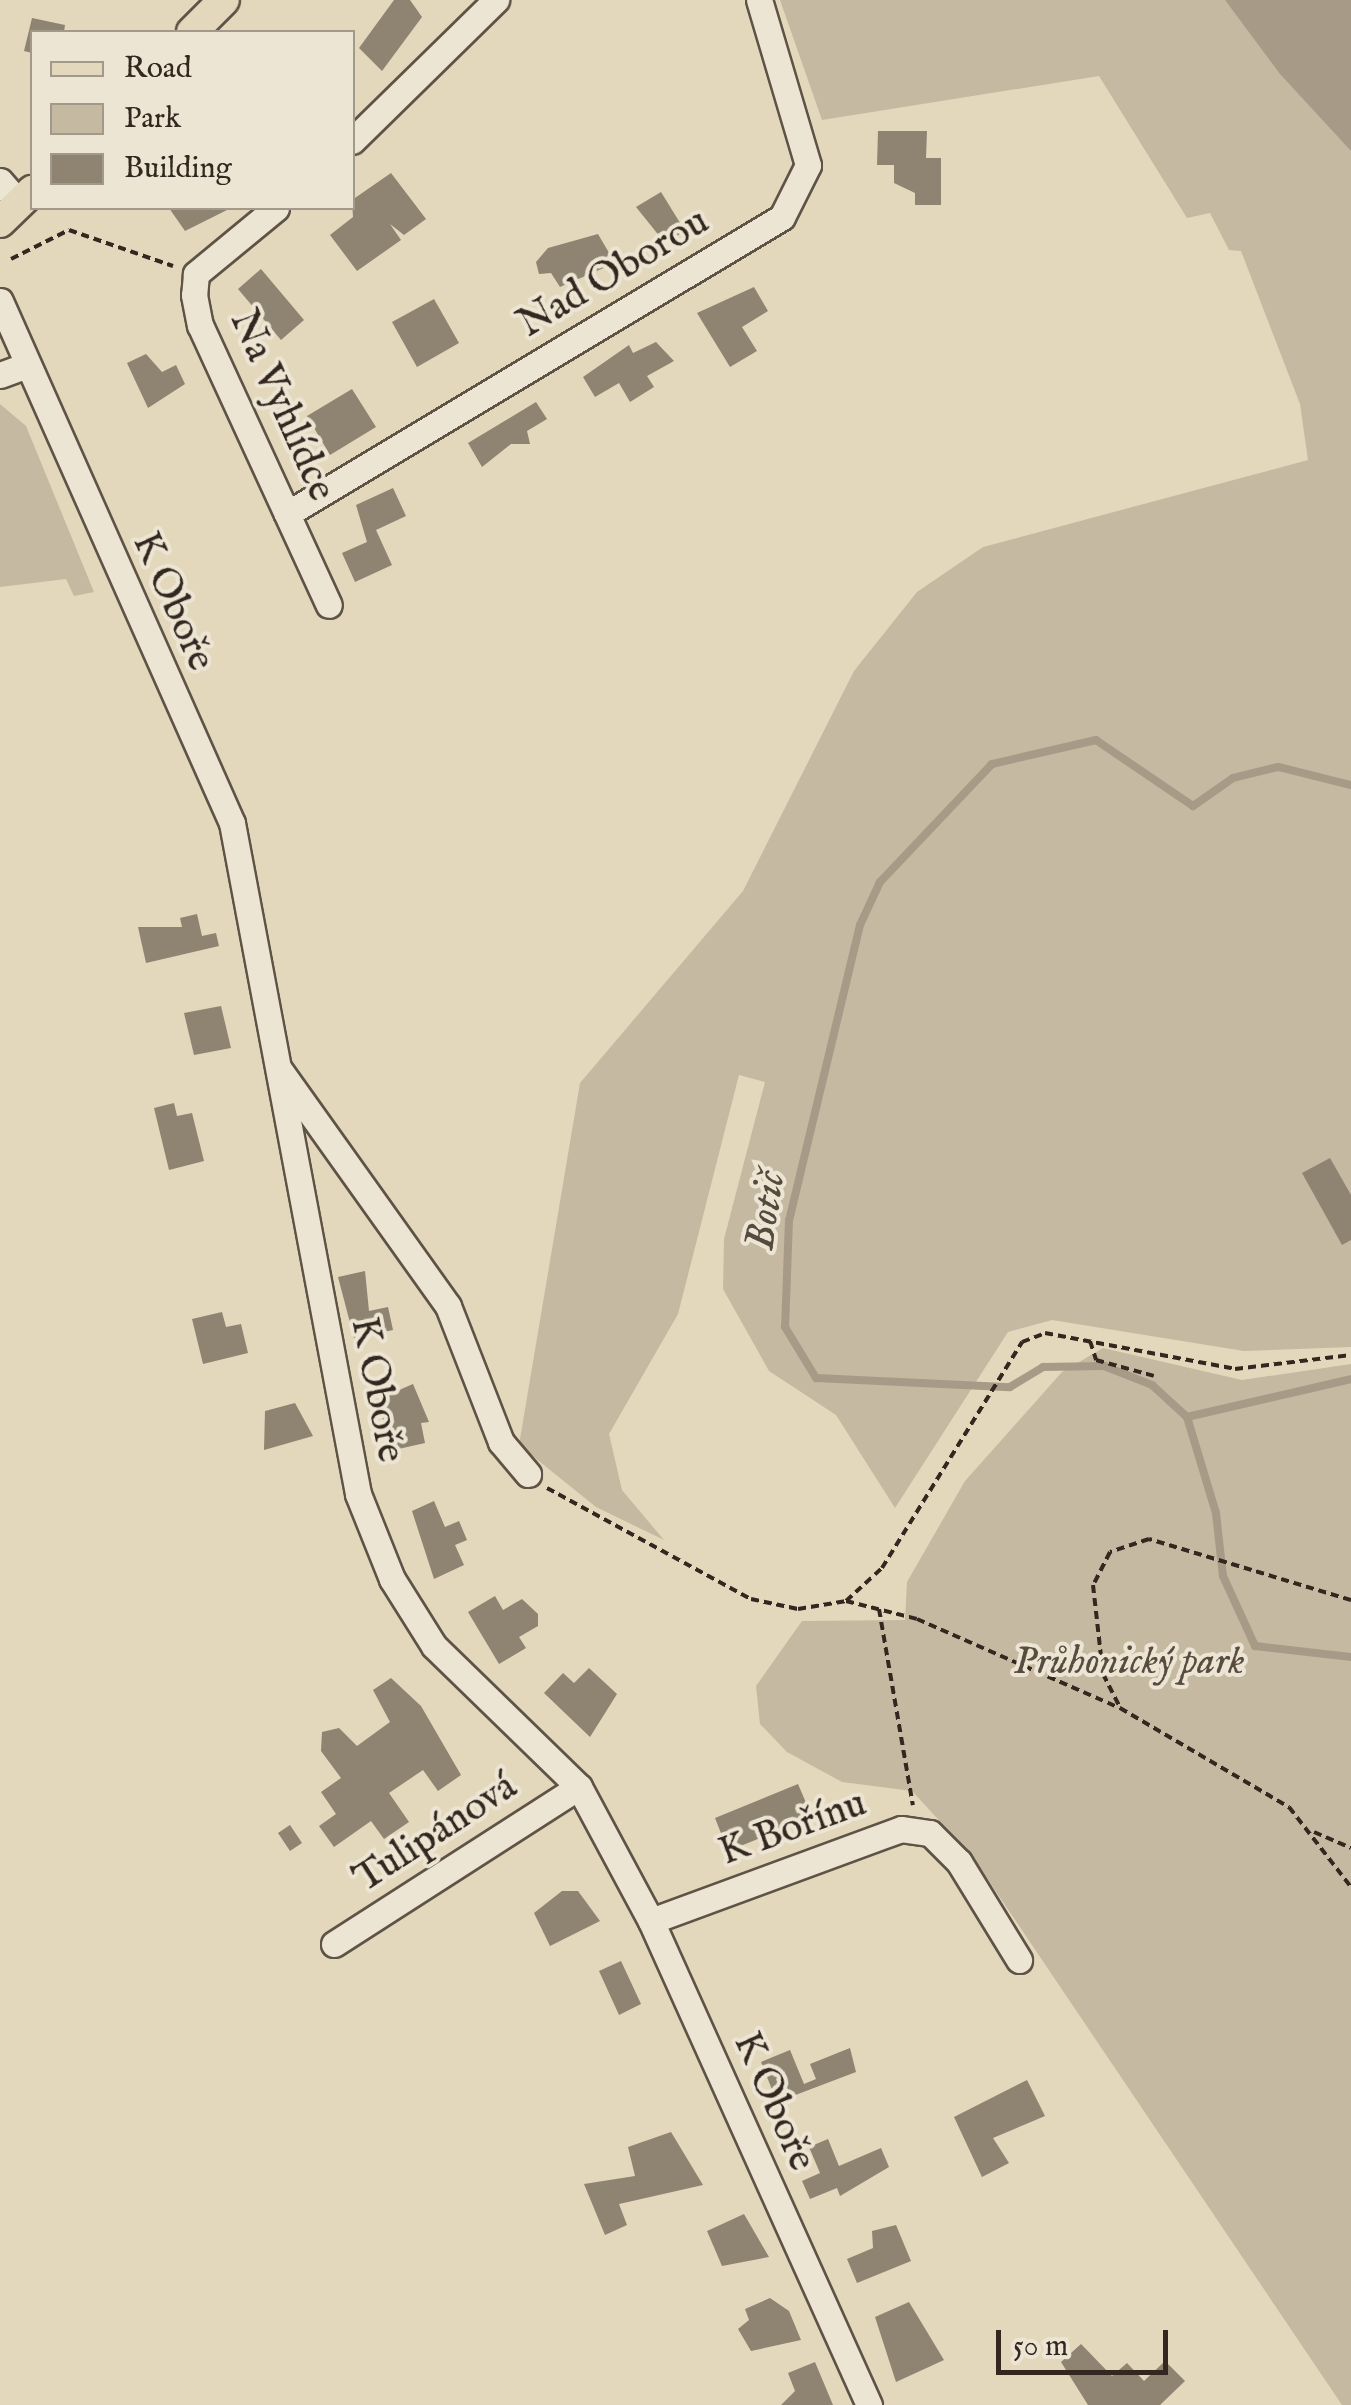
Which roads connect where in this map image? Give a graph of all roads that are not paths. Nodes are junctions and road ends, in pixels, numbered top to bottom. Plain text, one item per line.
1 (224, 0) edge
2 (496, 0) edge
3 (759, 0) edge
4 (194, 30) edge
5 (355, 138) edge
6 (274, 210) edge
7 (0, 300) edge
8 (27, 364) junction
9 (0, 376) edge
10 (287, 514) junction
11 (329, 605) dead end
12 (275, 1065) junction
13 (528, 1474) road end
14 (579, 1786) junction
15 (651, 1922) junction
16 (334, 1944) dead end
17 (1019, 1960) dead end
18 (869, 2405) edge

1 - 4 main road
2 - 5 street
3 - 10 street, Nad Oborou
6 - 10 street, Na Vyhlídce
7 - 8 street, K Oboře
8 - 9 street
8 - 12 street, K Oboře
10 - 11 street, Na Vyhlídce
12 - 13 street
12 - 14 street, K Oboře
14 - 15 street, K Oboře
14 - 16 street, Tulipánová
15 - 17 street, K Bořínu
15 - 18 street, K Oboře

